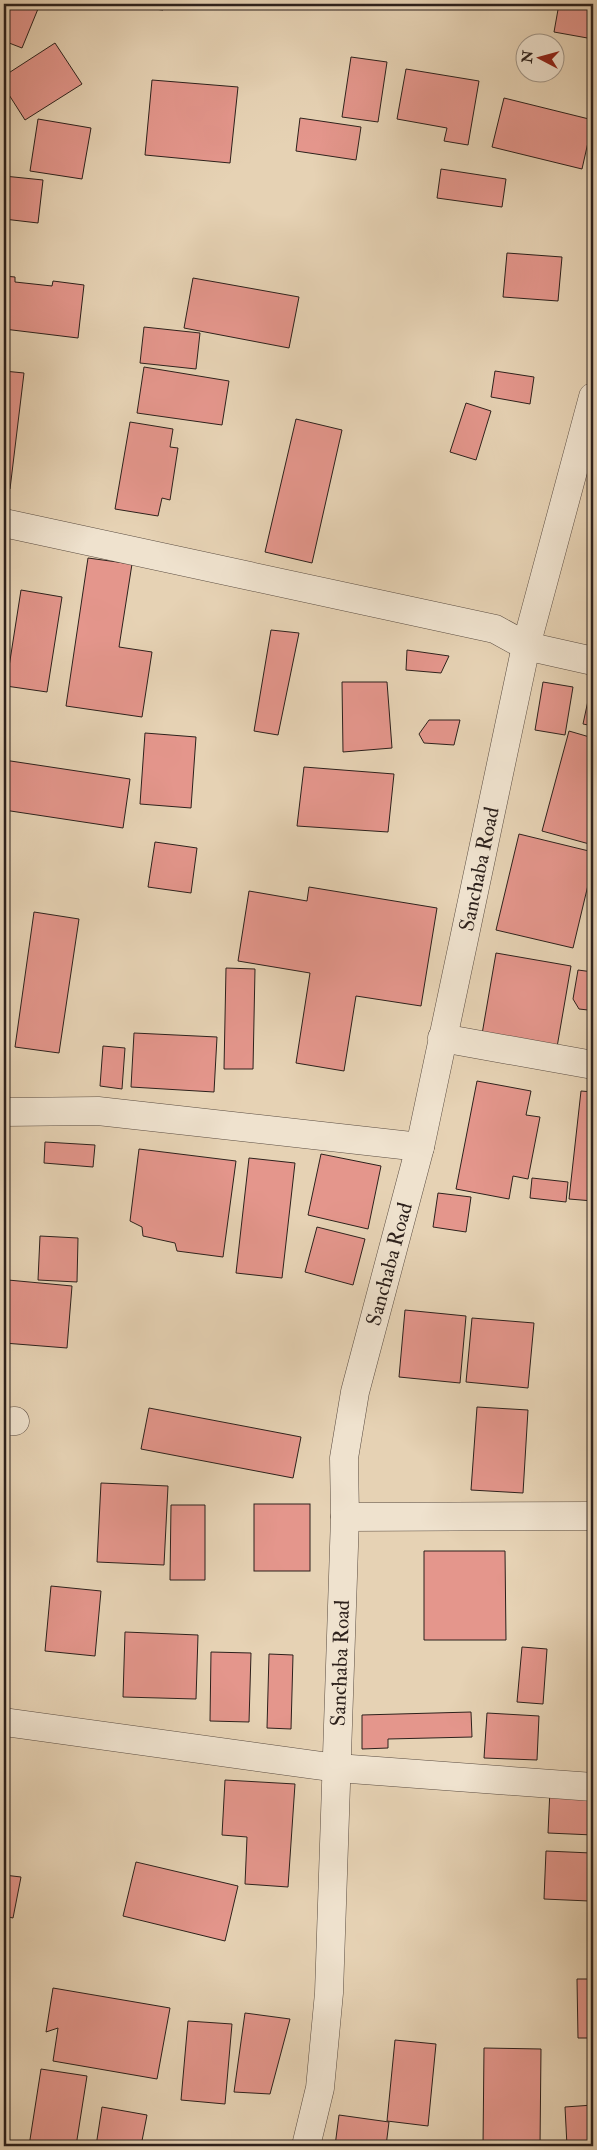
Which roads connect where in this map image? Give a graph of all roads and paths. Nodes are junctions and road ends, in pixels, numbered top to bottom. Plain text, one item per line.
1 (593, 397) edge
2 (4, 523) edge
3 (526, 646) junction
4 (593, 661) edge
5 (442, 1038) junction
6 (593, 1065) edge
7 (4, 1112) edge
8 (420, 1146) junction
9 (593, 1516) edge
10 (345, 1517) junction
11 (4, 1722) edge
12 (337, 1768) junction
13 (593, 1787) edge
14 (306, 2146) edge

1 - 3 street, Sanchaba Road
2 - 3 street
3 - 4 street
3 - 5 street, Sanchaba Road
5 - 6 street
5 - 8 street, Sanchaba Road
7 - 8 street
8 - 10 street, Sanchaba Road
9 - 10 street
10 - 12 street, Sanchaba Road
11 - 12 street
12 - 13 street
12 - 14 street, Sanchaba Road

